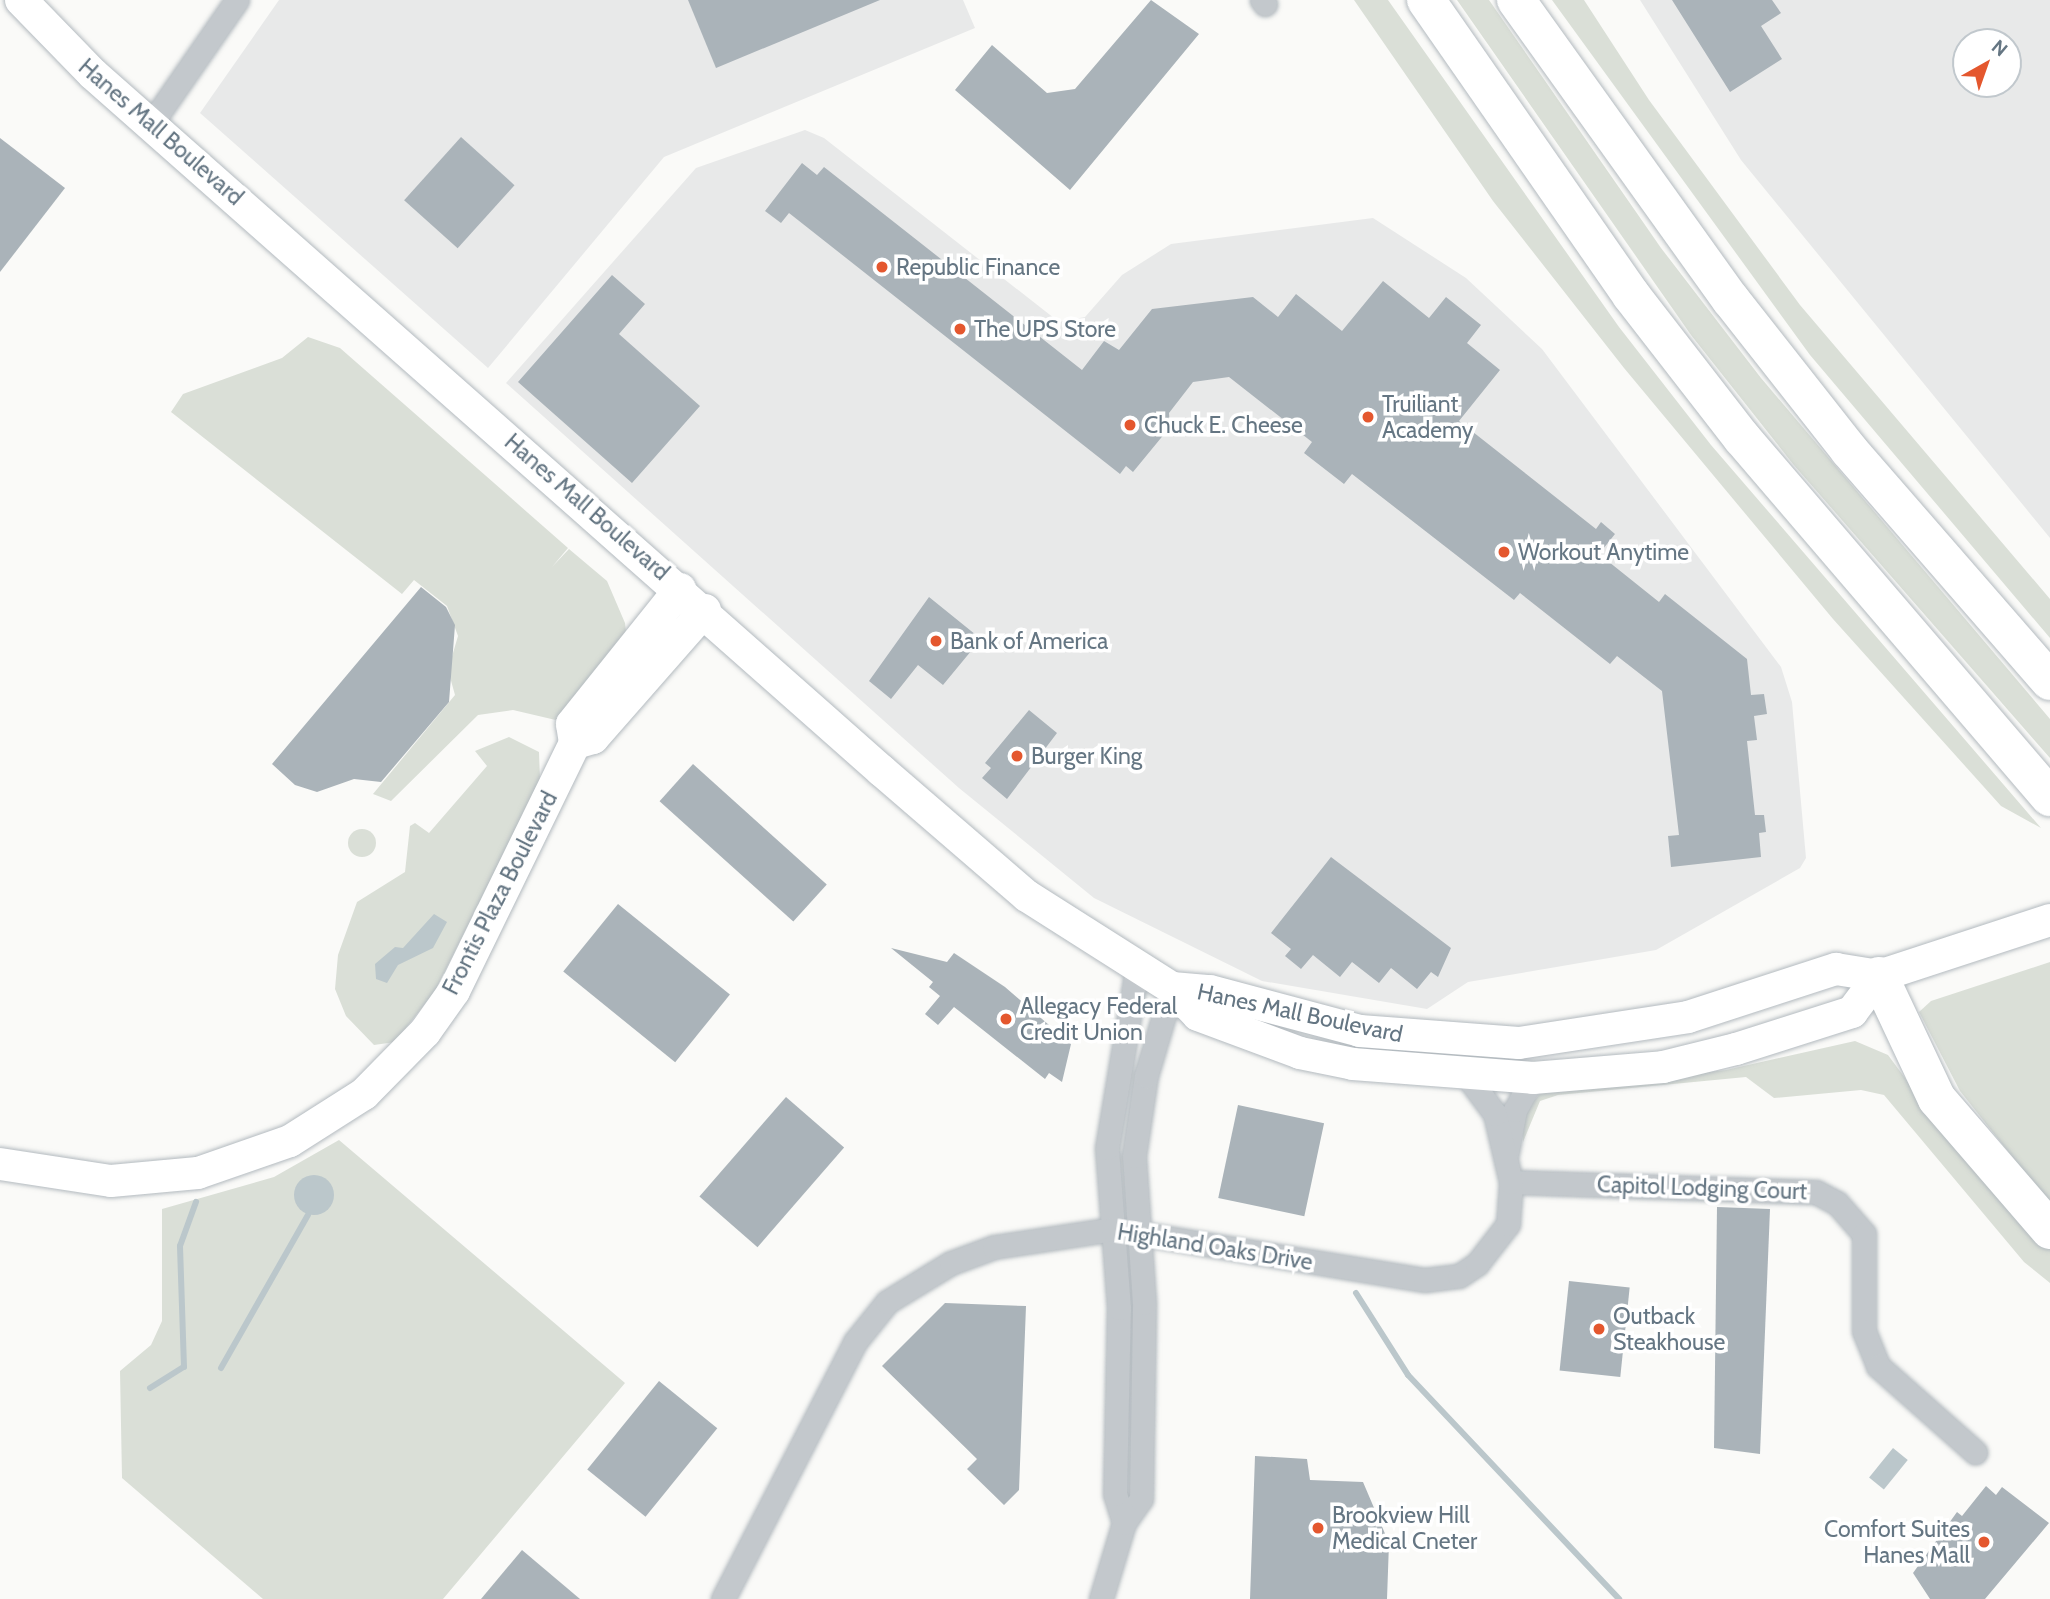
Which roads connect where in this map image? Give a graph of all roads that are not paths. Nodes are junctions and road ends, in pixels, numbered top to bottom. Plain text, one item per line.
1 (22, 0) edge
2 (237, 0) edge
3 (1426, 0) edge
4 (1517, 0) edge
5 (151, 124) junction
6 (680, 589) junction
7 (705, 610) junction
8 (2050, 681) edge
9 (575, 743) junction
10 (2050, 797) edge
11 (2050, 920) edge
12 (1138, 969) junction
13 (1879, 976) junction
14 (1172, 988) junction
15 (1467, 1076) junction
16 (1533, 1078) junction
17 (1507, 1152) junction
18 (0, 1164) edge
19 (1511, 1182) junction
20 (1112, 1229) junction
21 (2050, 1230) edge
22 (1136, 1231) junction
23 (1975, 1452) dead end
24 (1124, 1523) junction
25 (723, 1599) edge
26 (1101, 1599) edge

1 - 5 main road, Hanes Mall Boulevard
2 - 5 street
3 - 10 highway
4 - 8 highway
5 - 6 main road, Hanes Mall Boulevard
6 - 7 main road, Hanes Mall Boulevard
6 - 9 main road, Frontis Plaza Boulevard
7 - 9 main road
7 - 12 main road, Hanes Mall Boulevard
9 - 18 main road, Frontis Plaza Boulevard
11 - 13 main road, Hanes Mall Boulevard
12 - 14 main road, Hanes Mall Boulevard
12 - 20 street
13 - 14 main road, Hanes Mall Boulevard
13 - 16 main road, Hanes Mall Boulevard
13 - 21 highway
14 - 15 main road, Hanes Mall Boulevard
14 - 22 street
15 - 16 main road, Hanes Mall Boulevard
15 - 17 street, Highland Oaks Drive
16 - 17 street, Highland Oaks Drive
17 - 19 street, Highland Oaks Drive
19 - 22 street, Highland Oaks Drive
19 - 23 street, Capitol Lodging Court
20 - 22 street, Highland Oaks Drive
20 - 24 street
20 - 25 street, Highland Oaks Drive
22 - 24 street
24 - 26 street

